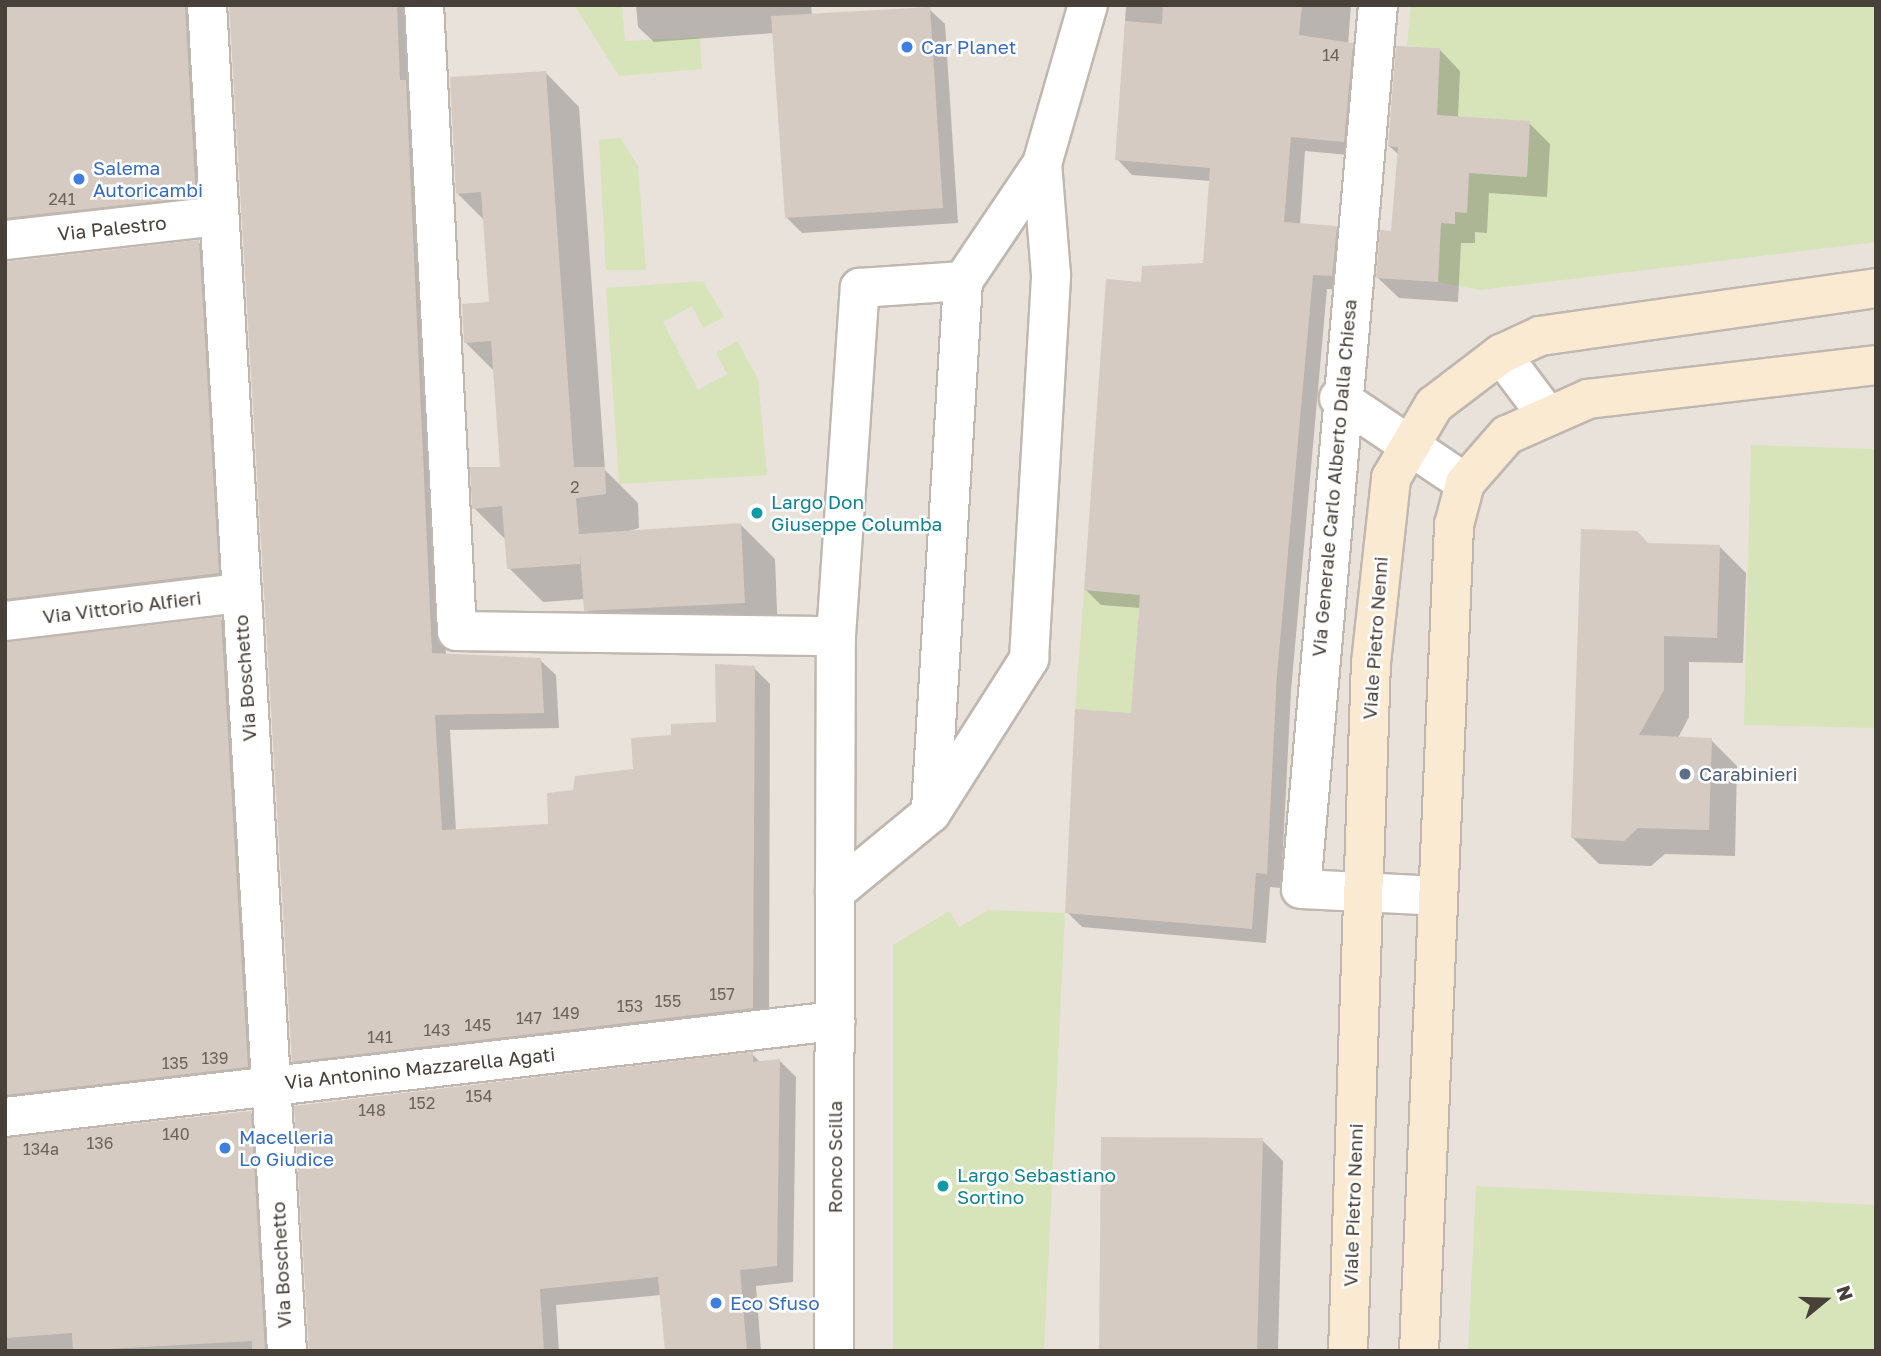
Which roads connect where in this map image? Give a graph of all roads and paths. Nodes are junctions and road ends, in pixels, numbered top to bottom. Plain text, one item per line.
1 (207, 5) edge
2 (424, 5) edge
3 (1088, 5) edge
4 (1378, 5) edge
5 (1042, 164) junction
6 (219, 216) junction
7 (5, 240) edge
8 (962, 281) junction
9 (1876, 288) edge
10 (1501, 354) junction
11 (1876, 365) edge
12 (1339, 398) junction
13 (1546, 414) junction
14 (1409, 442) junction
15 (1465, 483) junction
16 (240, 593) junction
17 (5, 621) edge
18 (836, 636) junction
19 (931, 813) junction
20 (835, 892) junction
21 (1363, 894) junction
22 (1438, 896) junction
23 (835, 1021) junction
24 (271, 1084) junction
25 (5, 1117) edge
26 (287, 1351) edge
27 (834, 1351) edge
28 (1348, 1351) edge
29 (1419, 1351) edge

1 - 6 street, Via Boschetto
2 - 18 street
3 - 5 street
4 - 12 street, Via Generale Carlo Alberto Dalla Chiesa
5 - 8 street
5 - 19 street
6 - 7 street, Via Palestro
6 - 16 street, Via Boschetto
8 - 18 street, Ronco Scilla
8 - 19 street
9 - 10 street, Viale Pietro Nenni
10 - 13 street
10 - 14 street, Viale Pietro Nenni
11 - 13 street
12 - 14 street
12 - 21 street, Via Generale Carlo Alberto Dalla Chiesa
13 - 15 street
14 - 15 street
14 - 21 street, Viale Pietro Nenni
15 - 22 street
16 - 17 street, Via Vittorio Alfieri
16 - 24 street, Via Boschetto
18 - 20 street, Ronco Scilla
19 - 20 street
20 - 23 street, Ronco Scilla
21 - 22 street
21 - 28 street, Viale Pietro Nenni
22 - 29 street
23 - 24 street, Via Antonino Mazzarella Agati
23 - 27 street, Ronco Scilla
24 - 25 street, Via Antonino Mazzarella Agati
24 - 26 street, Via Boschetto

